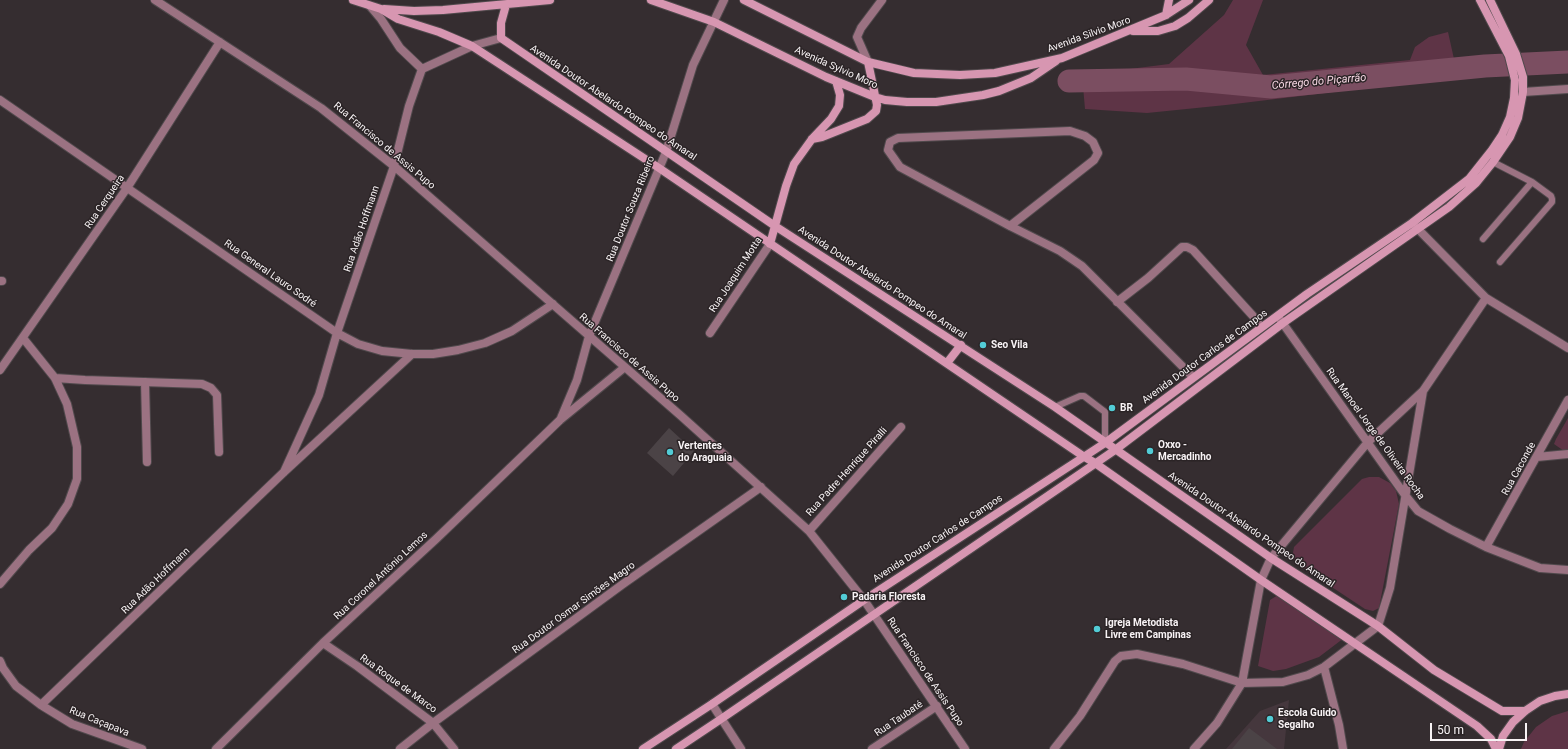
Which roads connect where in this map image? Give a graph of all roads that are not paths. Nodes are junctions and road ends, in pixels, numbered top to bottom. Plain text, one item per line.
1 (155, 0) edge
2 (353, 0) edge
3 (550, 0) edge
4 (651, 0) edge
5 (724, 0) edge
6 (744, 0) edge
7 (882, 0) edge
8 (1169, 0) edge
9 (1189, 0) edge
10 (1209, 0) edge
11 (1480, 0) edge
12 (1490, 0) edge
13 (506, 5) junction
14 (370, 6) junction
15 (381, 9) junction
16 (1166, 15) junction
17 (714, 22) junction
18 (1130, 31) junction
19 (500, 38) junction
20 (220, 42) junction
21 (472, 46) junction
22 (1512, 55) junction
23 (1062, 58) junction
24 (868, 62) junction
25 (422, 69) junction
26 (1519, 79) junction
27 (836, 81) junction
28 (1568, 89) edge
29 (1523, 92) junction
30 (875, 97) junction
31 (0, 100) edge
32 (812, 139) junction
33 (666, 152) junction
34 (1494, 162) junction
35 (394, 166) junction
36 (659, 168) junction
37 (1532, 182) junction
38 (127, 188) junction
39 (775, 226) junction
40 (1010, 226) junction
41 (1414, 226) junction
42 (1483, 239) dead end
43 (770, 244) junction
44 (1500, 262) dead end
45 (1486, 298) junction
46 (1117, 302) junction
47 (553, 304) junction
48 (1277, 316) junction
49 (1282, 323) junction
50 (1261, 327) junction
51 (337, 333) junction
52 (710, 333) dead end
53 (589, 336) junction
54 (23, 338) junction
55 (961, 345) junction
56 (1568, 348) edge
57 (412, 354) junction
58 (948, 363) junction
59 (625, 367) junction
60 (0, 370) edge
61 (1193, 377) junction
62 (55, 378) junction
63 (145, 382) junction
64 (1423, 391) junction
65 (1568, 400) edge
66 (1055, 407) junction
67 (560, 420) junction
68 (901, 426) dead end
69 (1368, 442) junction
70 (1105, 443) junction
71 (1115, 450) junction
72 (219, 452) dead end
73 (1568, 454) edge
74 (1083, 456) junction
75 (1537, 457) junction
76 (147, 462) dead end
77 (1095, 463) junction
78 (284, 472) junction
79 (761, 487) junction
80 (1405, 495) junction
81 (809, 530) junction
82 (1486, 547) junction
83 (1271, 558) junction
84 (1568, 570) edge
85 (1261, 580) junction
86 (0, 584) edge
87 (864, 600) junction
88 (874, 615) junction
89 (1378, 626) junction
90 (1355, 642) junction
91 (323, 643) junction
92 (0, 661) edge
93 (1324, 667) junction
94 (1242, 683) junction
95 (1568, 694) edge
96 (712, 704) junction
97 (41, 705) junction
98 (936, 706) junction
99 (1525, 711) junction
100 (721, 719) junction
101 (433, 722) junction
102 (142, 749) edge
103 (216, 749) edge
104 (400, 749) edge
105 (454, 749) edge
106 (643, 749) edge
107 (676, 749) edge
108 (741, 749) edge
109 (872, 749) edge
110 (965, 749) edge
111 (1054, 749) edge
112 (1194, 749) edge
113 (1343, 749) edge
114 (1497, 749) edge

1 - 20 street, Rua Francisco de Assis Pupo
2 - 14 main road
3 - 13 main road
4 - 17 main road, Avenida Sylvio Moro
5 - 17 street, Rua Doutor Souza Ribeiro
6 - 24 main road, Avenida Silvio Moro
7 - 24 street
8 - 16 main road
9 - 16 main road, Avenida Silvio Moro
10 - 18 main road
11 - 22 main road, Avenida Doutor Carlos de Campos
12 - 22 main road, Avenida Doutor Carlos de Campos
13 - 15 main road
13 - 19 main road
14 - 15 main road
14 - 25 street
15 - 21 main road
16 - 18 main road, Avenida Silvio Moro
17 - 27 main road, Avenida Sylvio Moro
17 - 33 street, Rua Doutor Souza Ribeiro
18 - 23 main road, Avenida Silvio Moro
19 - 21 street
19 - 33 main road, Avenida Doutor Abelardo Pompeo do Amaral
20 - 35 street, Rua Francisco de Assis Pupo
20 - 38 street, Rua Cerqueira
21 - 25 street
21 - 36 main road
22 - 26 main road, Avenida Doutor Carlos de Campos
23 - 24 main road, Avenida Silvio Moro
23 - 30 main road, Avenida Sylvio Moro
24 - 30 main road
25 - 35 street, Rua Adão Hoffmann
26 - 29 main road, Avenida Doutor Carlos de Campos
26 - 41 main road, Avenida Doutor Carlos de Campos
27 - 30 main road, Avenida Sylvio Moro
27 - 32 main road, Rua Joaquim Motta
28 - 29 street
29 - 34 main road, Avenida Doutor Carlos de Campos
30 - 32 main road
31 - 38 street, Rua General Lauro Sodré
32 - 39 main road, Rua Joaquim Motta
33 - 36 street, Rua Doutor Souza Ribeiro
33 - 39 main road, Avenida Doutor Abelardo Pompeo do Amaral
34 - 37 lane
34 - 41 main road, Avenida Doutor Carlos de Campos
35 - 47 street, Rua Francisco de Assis Pupo
35 - 51 street, Rua Adão Hoffmann
36 - 43 main road
36 - 53 street, Rua Doutor Souza Ribeiro
37 - 42 lane
37 - 44 lane
38 - 51 street, Rua General Lauro Sodré
38 - 54 street, Rua Cerqueira
39 - 43 main road, Rua Joaquim Motta
39 - 55 main road, Avenida Doutor Abelardo Pompeo do Amaral
40 - 40 street
40 - 46 street
41 - 45 street
41 - 48 main road, Avenida Doutor Carlos de Campos
41 - 49 main road, Avenida Doutor Carlos de Campos
43 - 52 street, Rua Joaquim Motta
43 - 58 main road
45 - 56 street
45 - 64 street
46 - 50 street
46 - 61 street
47 - 53 street, Rua Francisco de Assis Pupo
47 - 57 street, Rua General Lauro Sodré
48 - 49 street, Rua Manoel Jorge de Oliveira Rocha
48 - 50 main road, Avenida Doutor Carlos de Campos
49 - 69 street, Rua Manoel Jorge de Oliveira Rocha
49 - 71 main road, Avenida Doutor Carlos de Campos
50 - 61 main road, Avenida Doutor Carlos de Campos
51 - 57 street, Rua General Lauro Sodré
51 - 78 street, Rua Adão Hoffmann
53 - 59 street, Rua Francisco de Assis Pupo
53 - 67 street, Rua Coronel Antônio Lemos
54 - 60 street, Rua Cerqueira
54 - 62 street
55 - 58 main road
55 - 66 main road, Avenida Doutor Abelardo Pompeo do Amaral
57 - 78 street, Rua Adão Hoffmann
58 - 74 main road
59 - 67 street, Rua Coronel Antônio Lemos
59 - 79 street, Rua Francisco de Assis Pupo
61 - 70 main road, Avenida Doutor Carlos de Campos
62 - 63 street
62 - 86 street
63 - 72 street
63 - 76 street
64 - 69 street
64 - 80 street
65 - 75 street, Rua Caconde
66 - 70 main road, Avenida Doutor Abelardo Pompeo do Amaral
66 - 70 lane
67 - 91 street, Rua Coronel Antônio Lemos
68 - 81 street, Rua Padre Henrique Piralli
69 - 80 street, Rua Manoel Jorge de Oliveira Rocha
69 - 83 street
70 - 71 main road, Avenida Doutor Abelardo Pompeo do Amaral
70 - 74 main road, Avenida Doutor Carlos de Campos
71 - 77 main road, Avenida Doutor Carlos de Campos
71 - 83 main road, Avenida Doutor Abelardo Pompeo do Amaral
73 - 75 street
74 - 77 main road
74 - 87 main road, Avenida Doutor Carlos de Campos
75 - 82 street, Rua Caconde
77 - 85 main road
77 - 88 main road, Avenida Doutor Carlos de Campos
78 - 97 street, Rua Adão Hoffmann
79 - 81 street, Rua Francisco de Assis Pupo
79 - 101 street, Rua Doutor Osmar Simões Magro
80 - 82 street, Rua Manoel Jorge de Oliveira Rocha
80 - 89 street
81 - 87 street, Rua Francisco de Assis Pupo
82 - 84 street, Rua Manoel Jorge de Oliveira Rocha
83 - 85 street
83 - 89 main road, Avenida Doutor Abelardo Pompeo do Amaral
85 - 90 main road
85 - 94 street
87 - 88 street, Rua Francisco de Assis Pupo
87 - 96 main road, Avenida Doutor Carlos de Campos
88 - 98 street, Rua Francisco de Assis Pupo
88 - 100 main road, Avenida Doutor Carlos de Campos
89 - 90 street
89 - 99 main road, Avenida Doutor Abelardo Pompeo do Amaral
90 - 93 street
90 - 114 main road
91 - 101 street, Rua Roque de Marco
91 - 103 street, Rua Coronel Antônio Lemos
92 - 97 street, Rua Caçapava
93 - 94 street
93 - 113 street
94 - 111 street
94 - 112 street
95 - 99 main road
96 - 100 street
96 - 106 main road, Avenida Doutor Carlos de Campos
97 - 102 street, Rua Caçapava
98 - 109 street, Rua Taubaté
98 - 110 street, Rua Francisco de Assis Pupo
99 - 114 main road
100 - 107 main road, Avenida Doutor Carlos de Campos
100 - 108 street
101 - 104 street, Rua Doutor Osmar Simões Magro
101 - 105 street, Rua Roque de Marco

